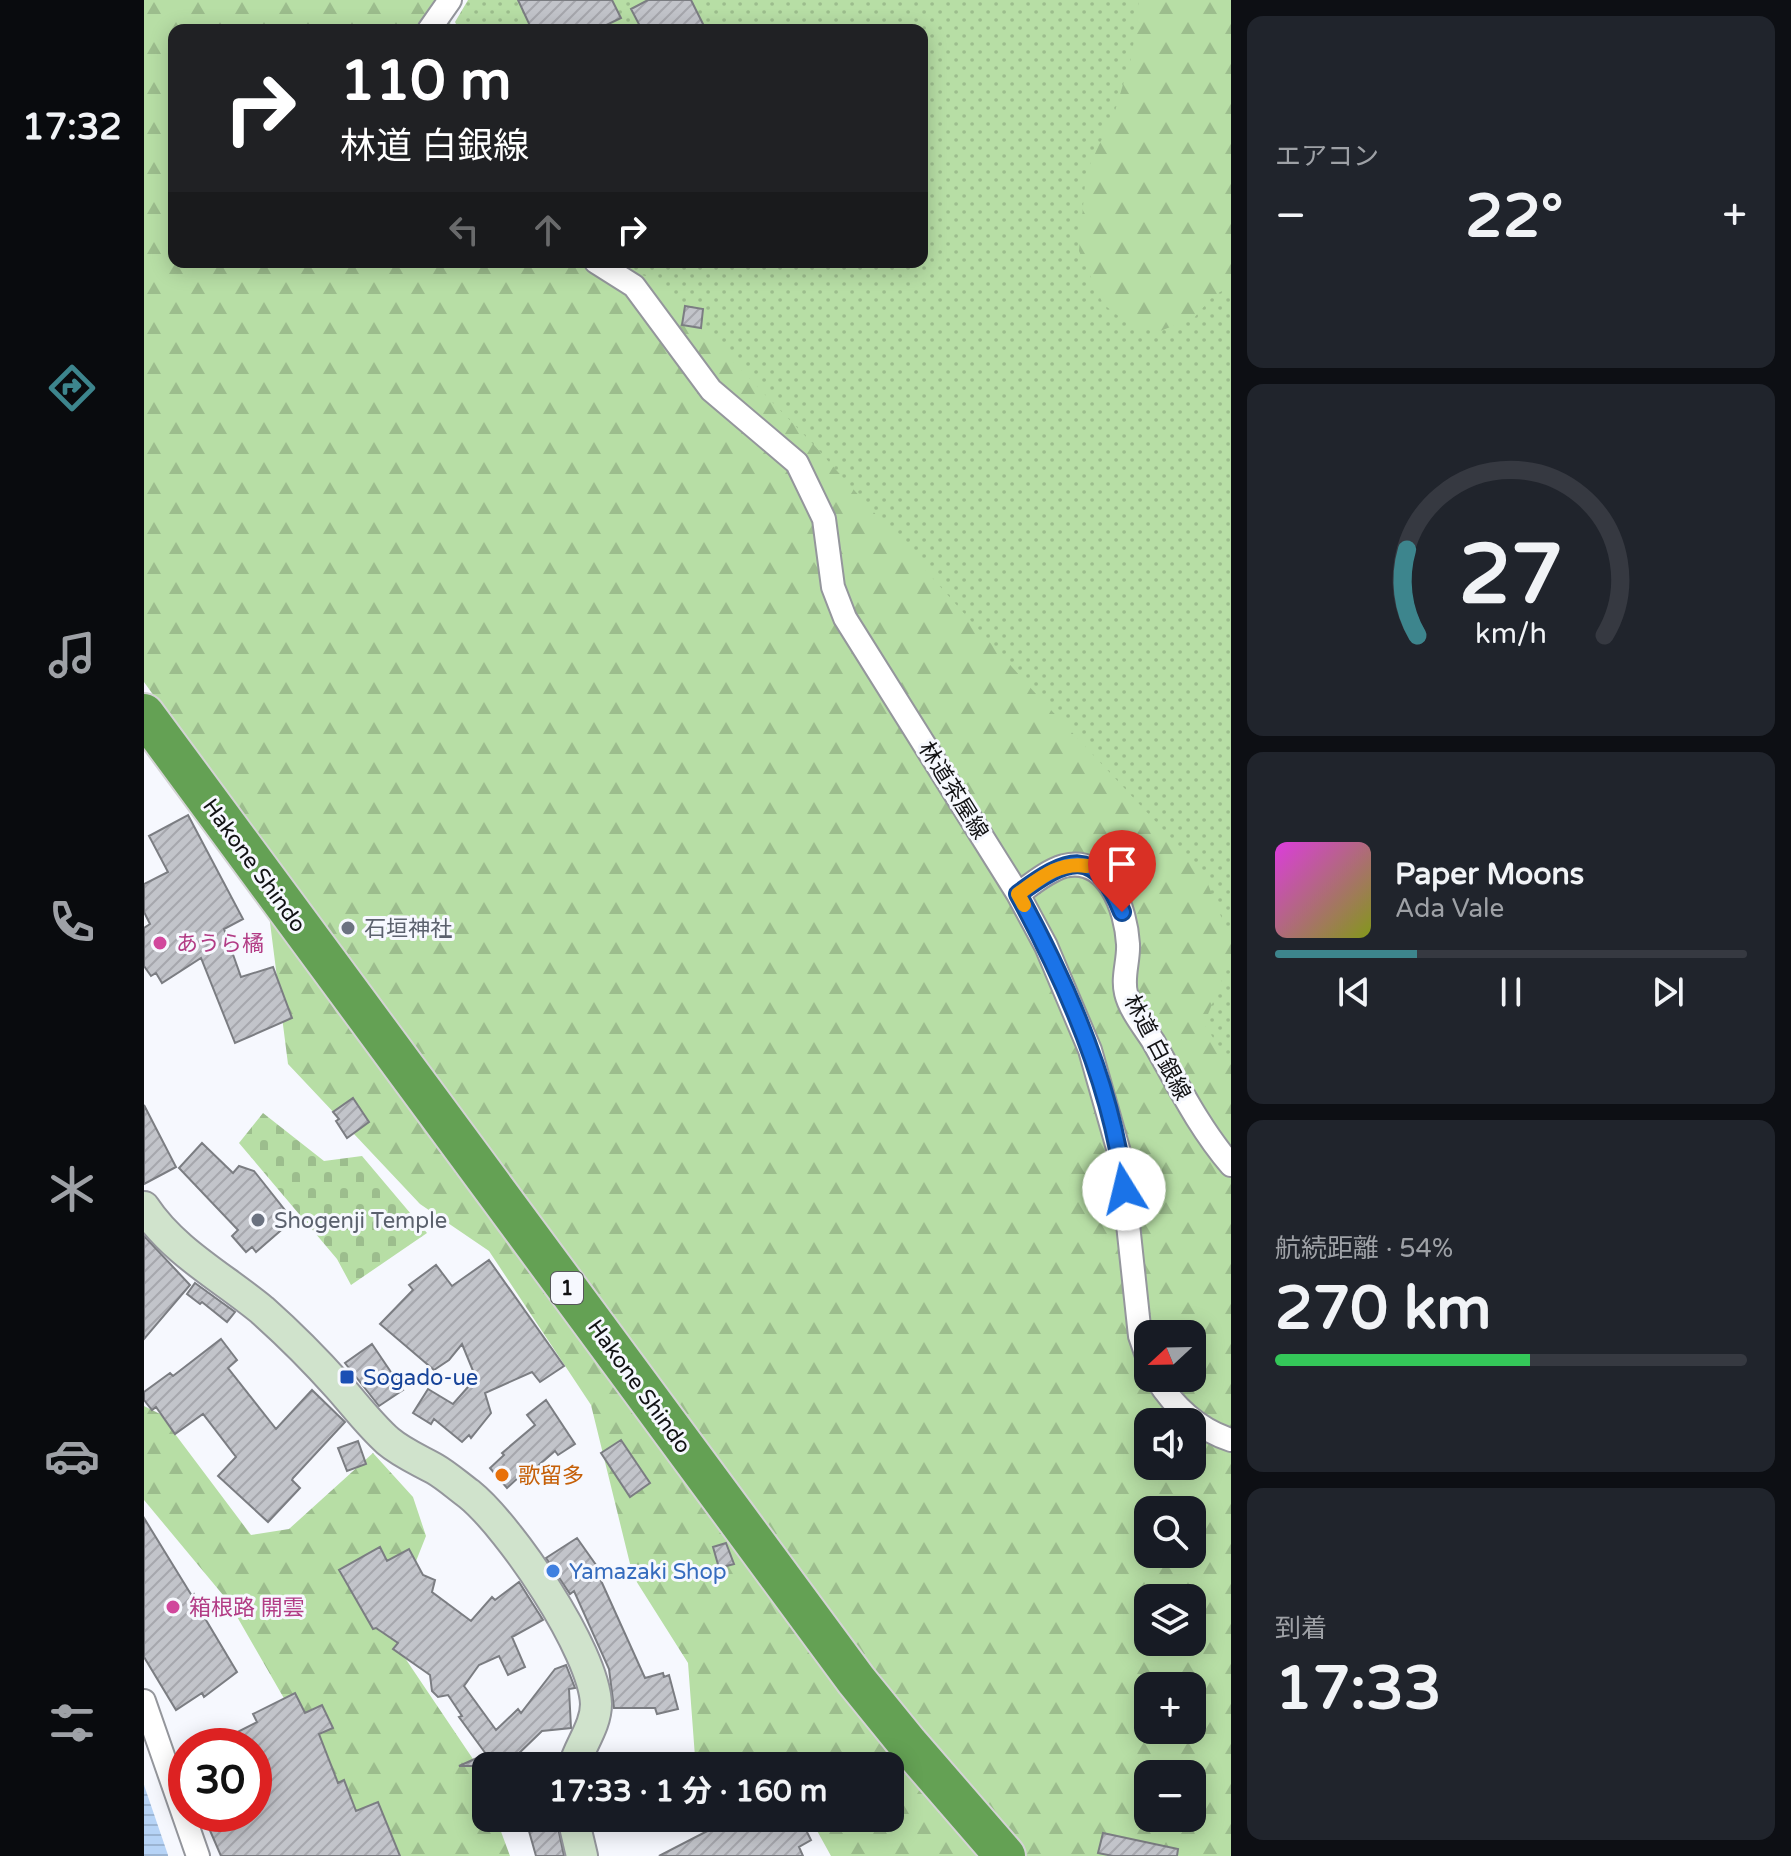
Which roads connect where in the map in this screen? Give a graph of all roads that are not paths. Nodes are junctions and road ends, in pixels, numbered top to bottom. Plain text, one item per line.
1 (450, 0) edge
2 (433, 24) edge
3 (606, 268) edge
4 (144, 714) edge
5 (1018, 894) junction
6 (1231, 1165) edge
7 (144, 1207) edge
8 (1138, 1320) edge
9 (1165, 1392) edge
10 (1231, 1440) edge
11 (144, 1701) edge
12 (580, 1752) edge
13 (576, 1832) edge
14 (1003, 1854) edge
15 (198, 1856) edge
16 (582, 1856) edge

1 - 2 street
3 - 5 street, 林道茶屋線
4 - 14 highway, Hakone Shindo / 1
5 - 6 street, 林道 白銀線
5 - 8 street, 林道茶屋線
7 - 12 main road
9 - 10 street
11 - 15 street
13 - 16 main road

